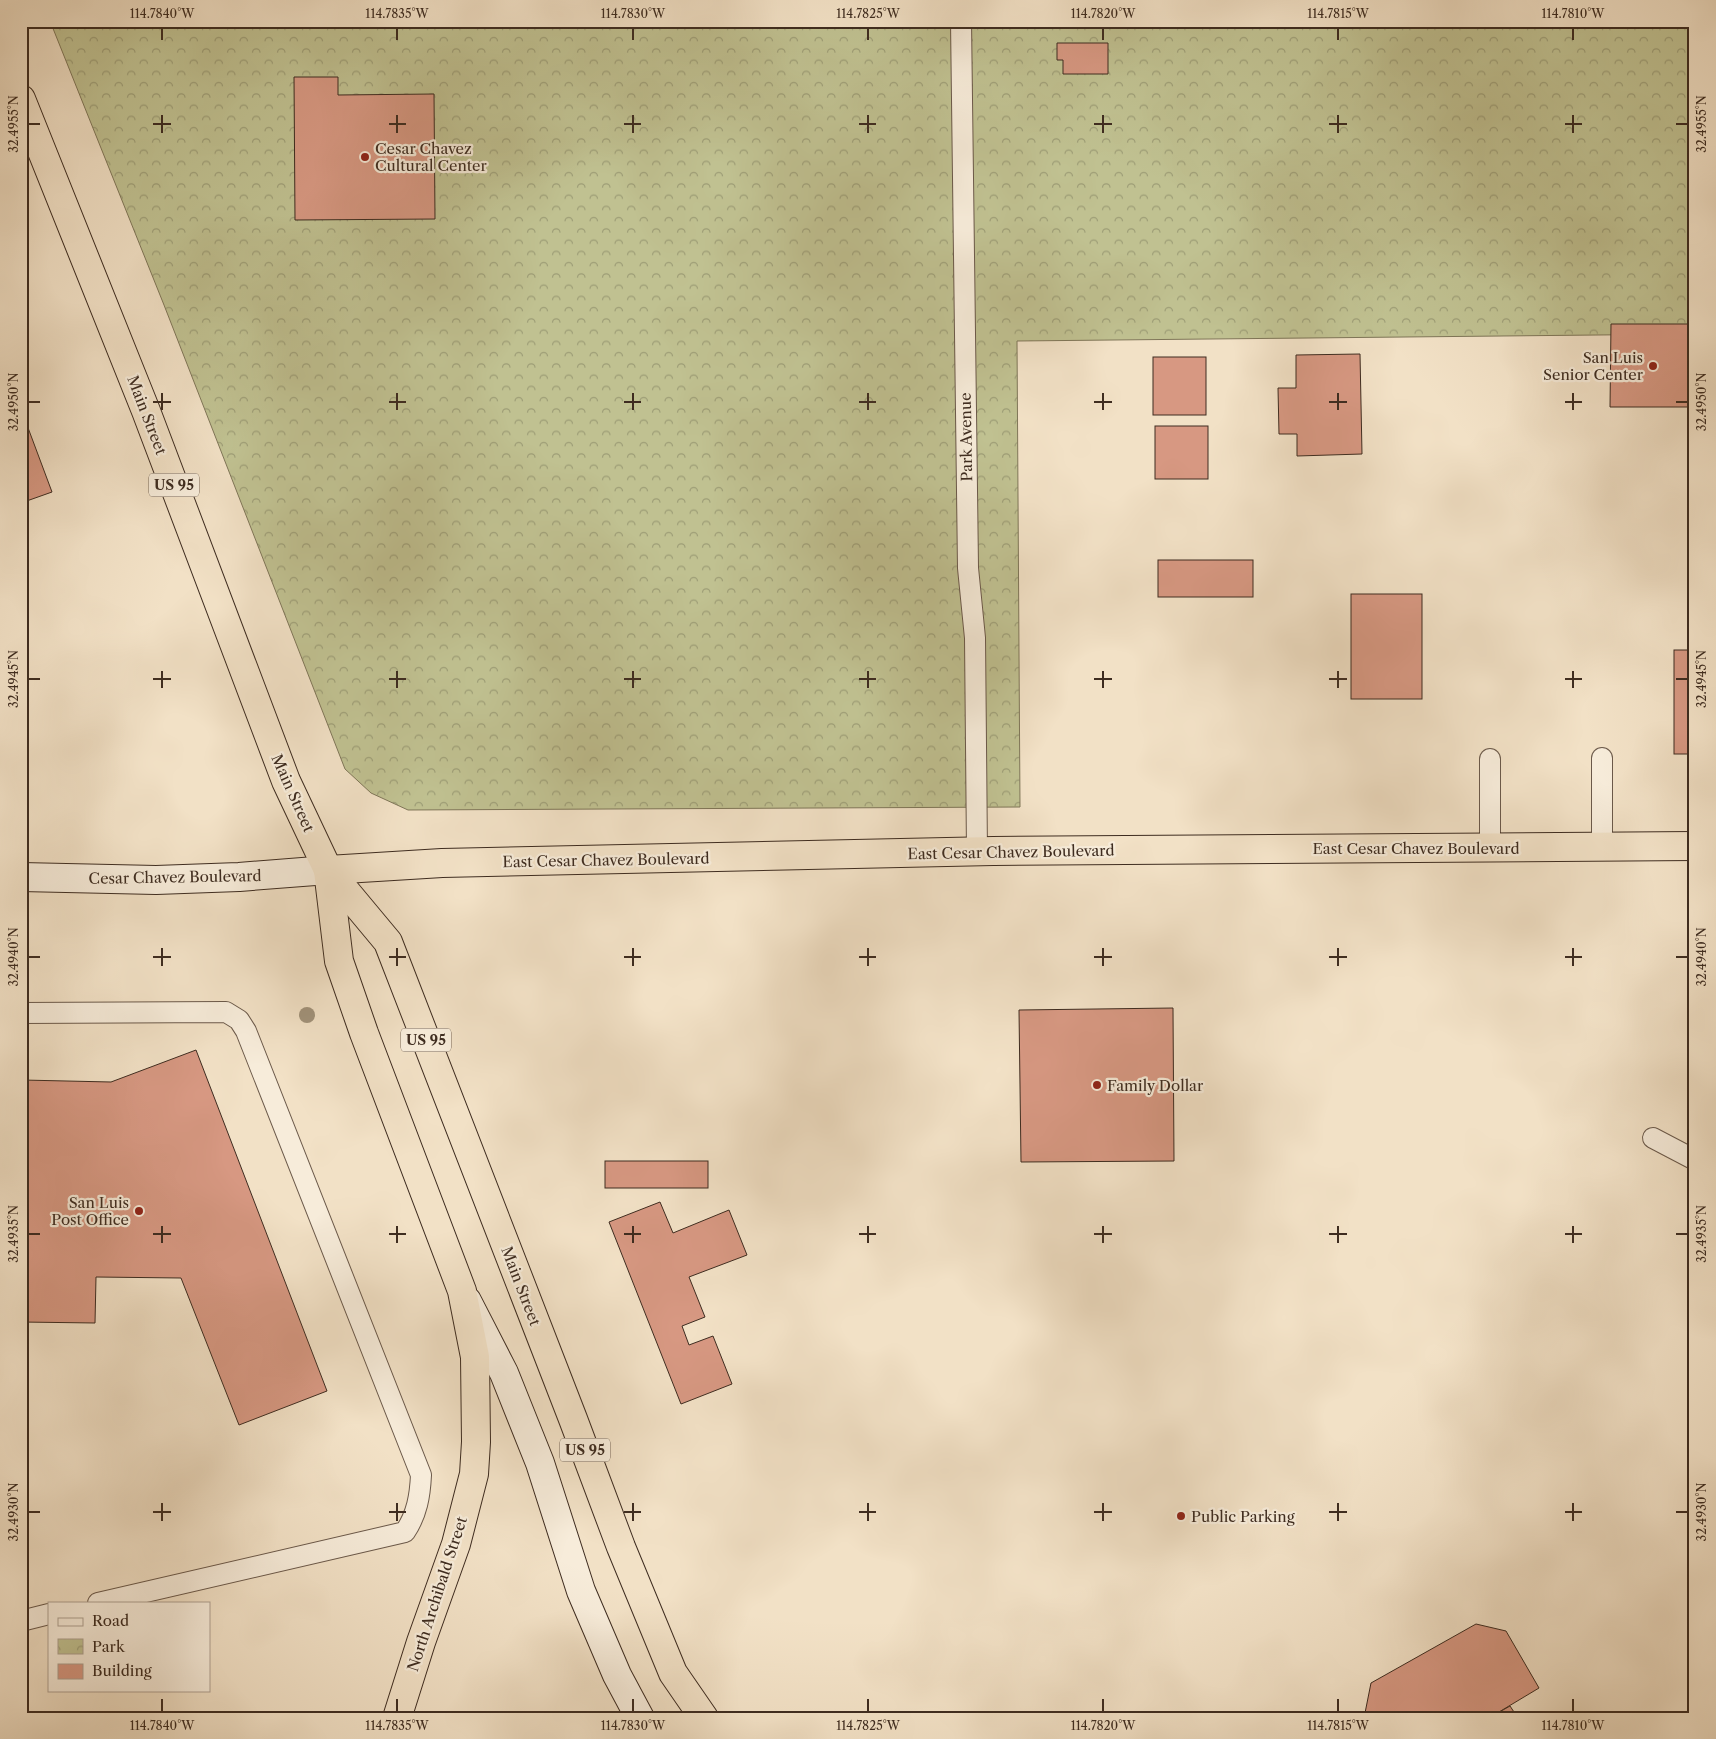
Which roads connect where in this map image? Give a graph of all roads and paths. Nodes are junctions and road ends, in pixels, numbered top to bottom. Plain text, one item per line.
1 (961, 21) edge
2 (21, 99) edge
3 (1602, 758) dead end
4 (1490, 759) dead end
5 (1602, 846) junction
6 (1695, 846) edge
7 (1490, 847) junction
8 (977, 852) junction
9 (328, 870) junction
10 (21, 877) edge
11 (21, 1013) edge
12 (1653, 1138) dead end
13 (1695, 1160) edge
14 (462, 1291) junction
15 (102, 1602) edge
16 (48, 1614) edge
17 (21, 1621) edge
18 (672, 1673) junction
19 (397, 1718) edge
20 (640, 1718) edge
21 (688, 1718) edge
22 (704, 1718) edge

1 - 8 lane, Park Avenue
2 - 9 highway, Main Street / US 95
3 - 5 lane
4 - 7 lane
5 - 6 highway, East Cesar Chavez Boulevard
5 - 7 highway, East Cesar Chavez Boulevard
7 - 8 highway, East Cesar Chavez Boulevard
8 - 9 highway, East Cesar Chavez Boulevard
9 - 10 main road, Cesar Chavez Boulevard
9 - 14 highway, Main Street / US 95
9 - 18 highway, Main Street / US 95
11 - 15 lane
12 - 13 lane
14 - 19 highway, North Archibald Street / US 95
14 - 20 main road, Main Street / US 95
16 - 17 lane
18 - 21 main road, Main Street / US 95
18 - 22 highway, US 95

